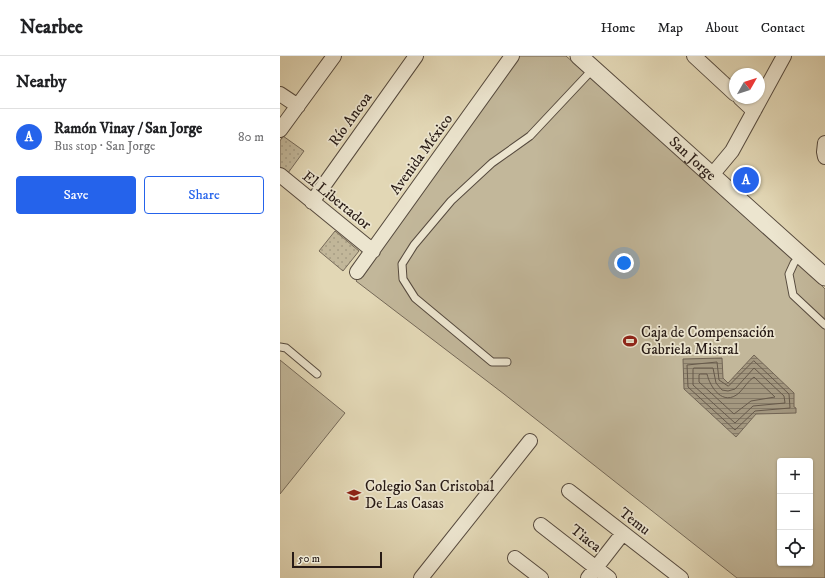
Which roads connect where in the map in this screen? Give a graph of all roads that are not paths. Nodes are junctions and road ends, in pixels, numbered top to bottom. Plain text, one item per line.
1 (334, 56) edge
2 (416, 56) edge
3 (512, 56) edge
4 (579, 56) edge
5 (694, 56) edge
6 (784, 56) edge
7 (593, 69) junction
8 (729, 88) edge
9 (280, 94) edge
10 (746, 104) edge
11 (298, 106) junction
12 (754, 111) junction
13 (280, 130) edge
14 (280, 175) edge
15 (712, 175) junction
16 (312, 202) junction
17 (373, 251) junction
18 (801, 255) junction
19 (357, 272) dead end
20 (825, 277) edge
21 (825, 325) edge
22 (280, 347) edge
23 (507, 362) dead end
24 (317, 374) dead end
25 (530, 441) dead end
26 (569, 491) dead end
27 (541, 525) dead end
28 (624, 533) junction
29 (515, 558) dead end
30 (592, 573) edge
31 (421, 578) edge
32 (541, 578) edge
33 (609, 578) edge
34 (681, 578) edge

1 - 11 street
2 - 16 street, Río Ancoa
3 - 17 street, Avenida México
4 - 7 street, San Jorge
5 - 8 street
6 - 12 street
7 - 15 street, San Jorge
7 - 23 lane
9 - 11 street
10 - 12 street
11 - 13 street
12 - 15 street
14 - 16 street, El Libertador
15 - 18 street, San Jorge
16 - 17 street, El Libertador
17 - 19 street, Avenida México
18 - 20 street, San Jorge
18 - 21 lane
22 - 24 lane
25 - 31 street
26 - 28 street, Temu
27 - 30 street, Tiaca
28 - 30 street
28 - 34 street, Temu
29 - 32 street
30 - 33 street, Tiaca

